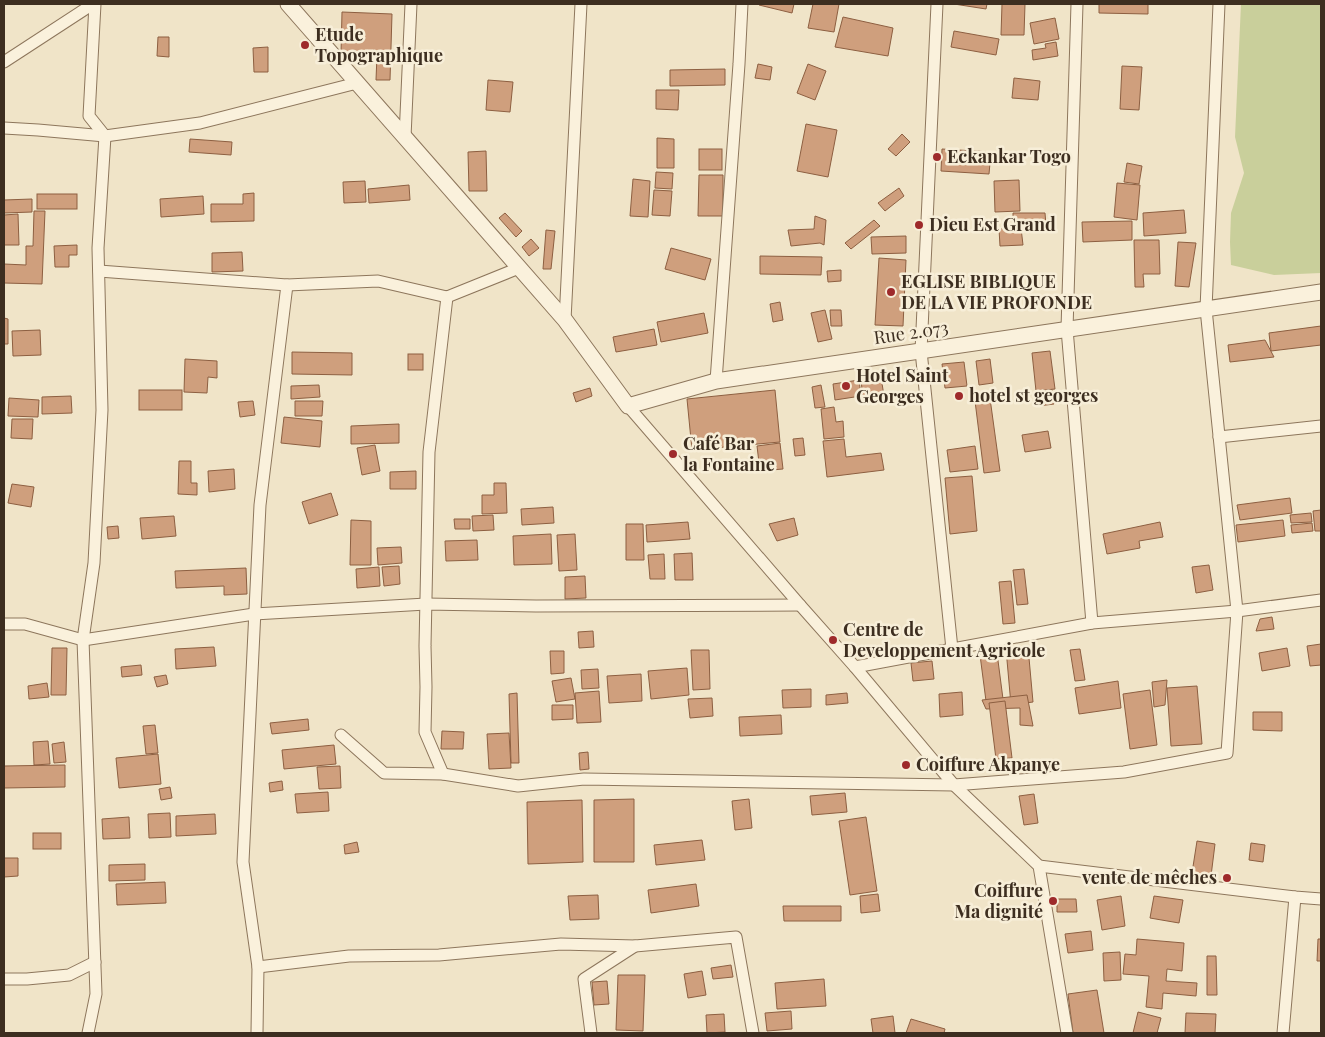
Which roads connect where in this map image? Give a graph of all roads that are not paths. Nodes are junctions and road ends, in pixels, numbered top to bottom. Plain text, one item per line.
1 (94, 4) edge
2 (288, 4) edge
3 (411, 4) edge
4 (581, 4) edge
5 (742, 4) edge
6 (937, 4) edge
7 (1077, 4) edge
8 (1218, 4) edge
9 (4, 62) edge
10 (357, 83) junction
11 (4, 128) edge
12 (105, 136) junction
13 (405, 137) junction
14 (519, 268) junction
15 (99, 271) junction
16 (288, 285) junction
17 (1321, 292) edge
18 (447, 297) junction
19 (1206, 309) junction
20 (564, 320) junction
21 (1067, 329) junction
22 (921, 351) junction
23 (716, 381) junction
24 (628, 406) junction
25 (1321, 426) edge
26 (1219, 437) junction
27 (1321, 600) edge
28 (426, 604) junction
29 (800, 605) junction
30 (1237, 611) junction
31 (254, 614) junction
32 (1092, 623) junction
33 (4, 624) edge
34 (83, 640) junction
35 (952, 649) junction
36 (855, 667) junction
37 (341, 735) dead end
38 (443, 774) junction
39 (954, 785) junction
40 (1039, 866) junction
41 (1296, 897) junction
42 (1321, 899) edge
43 (635, 946) junction
44 (95, 962) junction
45 (258, 967) junction
46 (4, 980) edge
47 (88, 1033) edge
48 (257, 1033) edge
49 (591, 1033) edge
50 (753, 1033) edge
51 (1067, 1033) edge
52 (1283, 1033) edge

1 - 9 street
1 - 12 street
2 - 10 street
3 - 13 street
4 - 20 street
5 - 23 street
6 - 22 street
7 - 21 street
8 - 19 street
10 - 12 street
10 - 13 street
11 - 12 street
12 - 15 street
13 - 14 street
14 - 18 street
14 - 20 street
15 - 16 street
15 - 34 street
16 - 18 street
16 - 31 street
17 - 19 street, Rue 2.073
18 - 28 street
19 - 21 street, Rue 2.073
19 - 26 street
20 - 24 street
21 - 22 street, Rue 2.073
21 - 32 street
22 - 23 street, Rue 2.073
22 - 35 street
23 - 24 street, Rue 2.073
24 - 29 street
25 - 26 street
26 - 30 street
27 - 30 street
28 - 29 street
28 - 31 street
28 - 38 street
29 - 36 street
30 - 32 street
30 - 39 street
31 - 34 street
31 - 45 street
32 - 35 street
33 - 34 street
34 - 44 street
35 - 36 street
36 - 39 street
37 - 38 street
38 - 39 street
39 - 40 street
40 - 41 street
40 - 51 street
41 - 42 street
41 - 52 street
43 - 45 street
43 - 49 street
43 - 50 street
44 - 46 street
44 - 47 street
45 - 48 street

